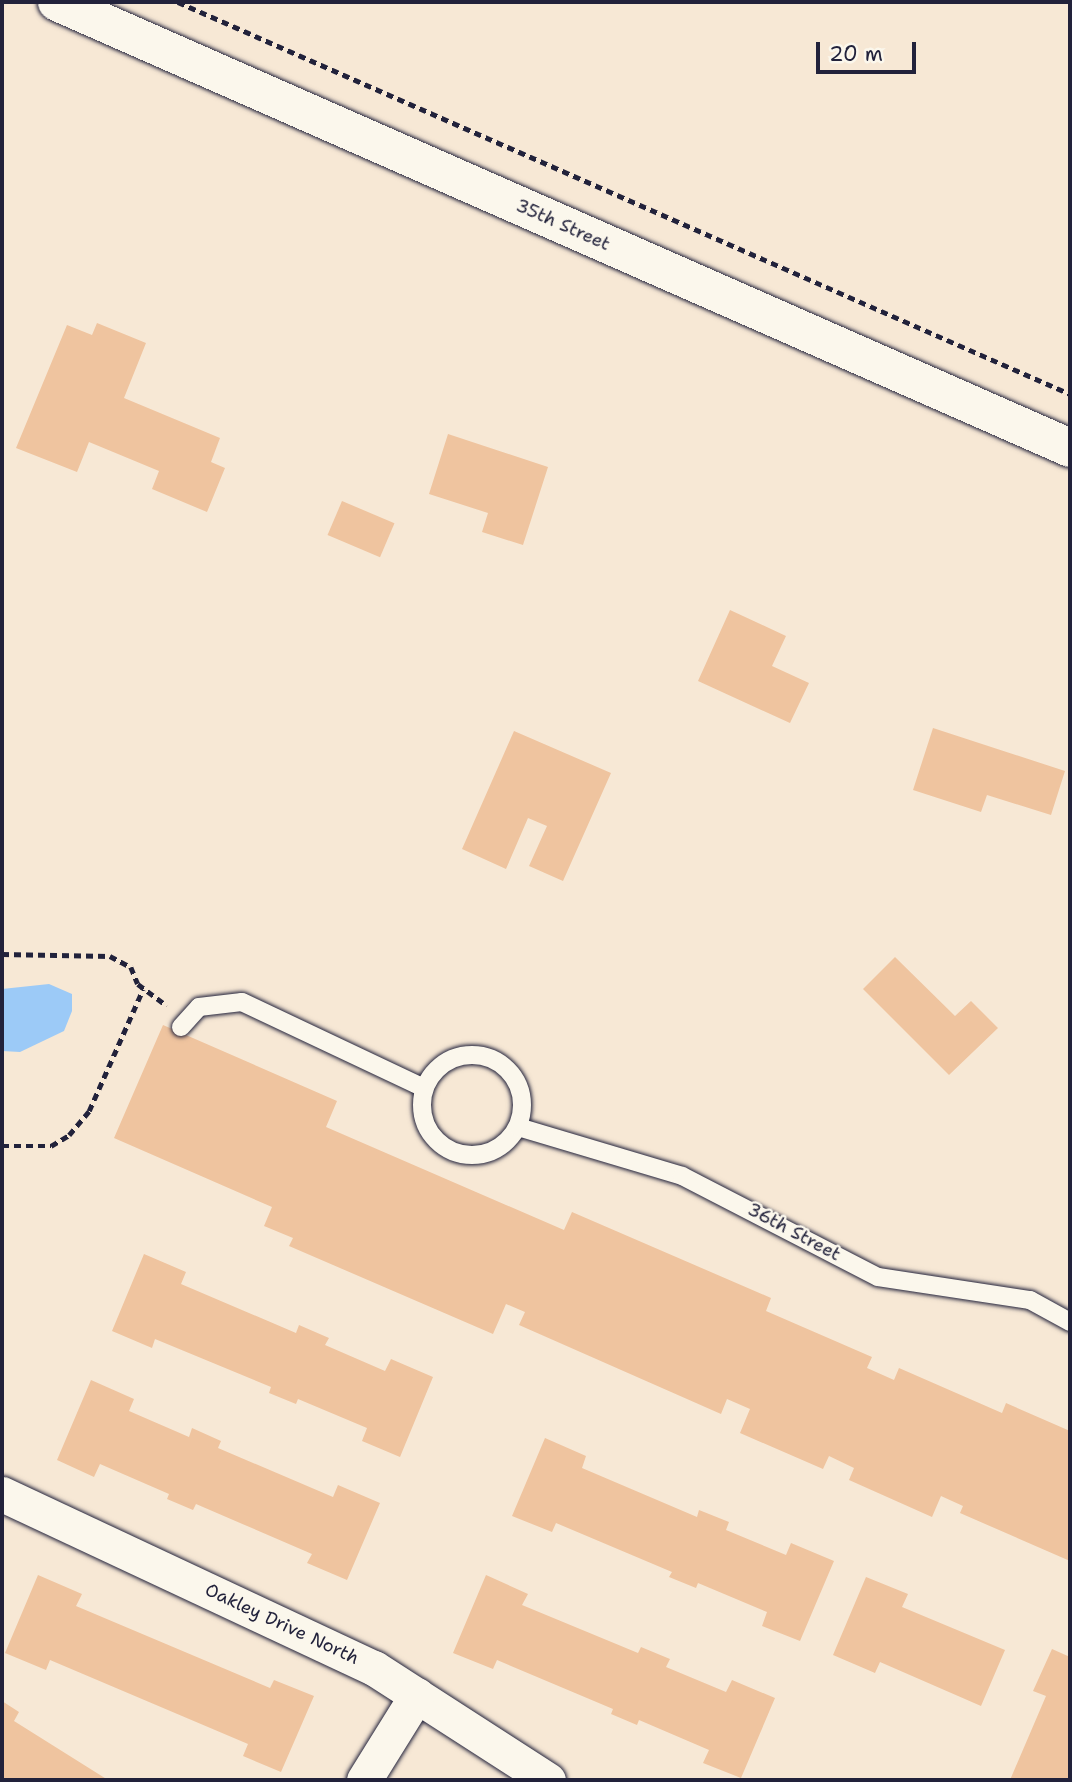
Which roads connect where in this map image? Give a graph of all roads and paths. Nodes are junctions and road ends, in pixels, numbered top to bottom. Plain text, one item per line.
1 (57, 2) edge
2 (178, 2) edge
3 (1070, 394) edge
4 (1070, 448) edge
5 (2, 954) edge
6 (181, 1027) dead end
7 (424, 1088) junction
8 (518, 1127) junction
9 (2, 1146) edge
10 (1070, 1322) edge
11 (4, 1500) edge
12 (417, 1695) junction
13 (364, 1780) edge
14 (548, 1780) edge

1 - 4 street, 35th Street
2 - 3 path
5 - 9 path
6 - 7 lane
7 - 8 lane
7 - 8 lane
8 - 10 lane, 36th Street
11 - 12 street, Oakley Drive North
12 - 13 street
12 - 14 street, Oakley Drive North

